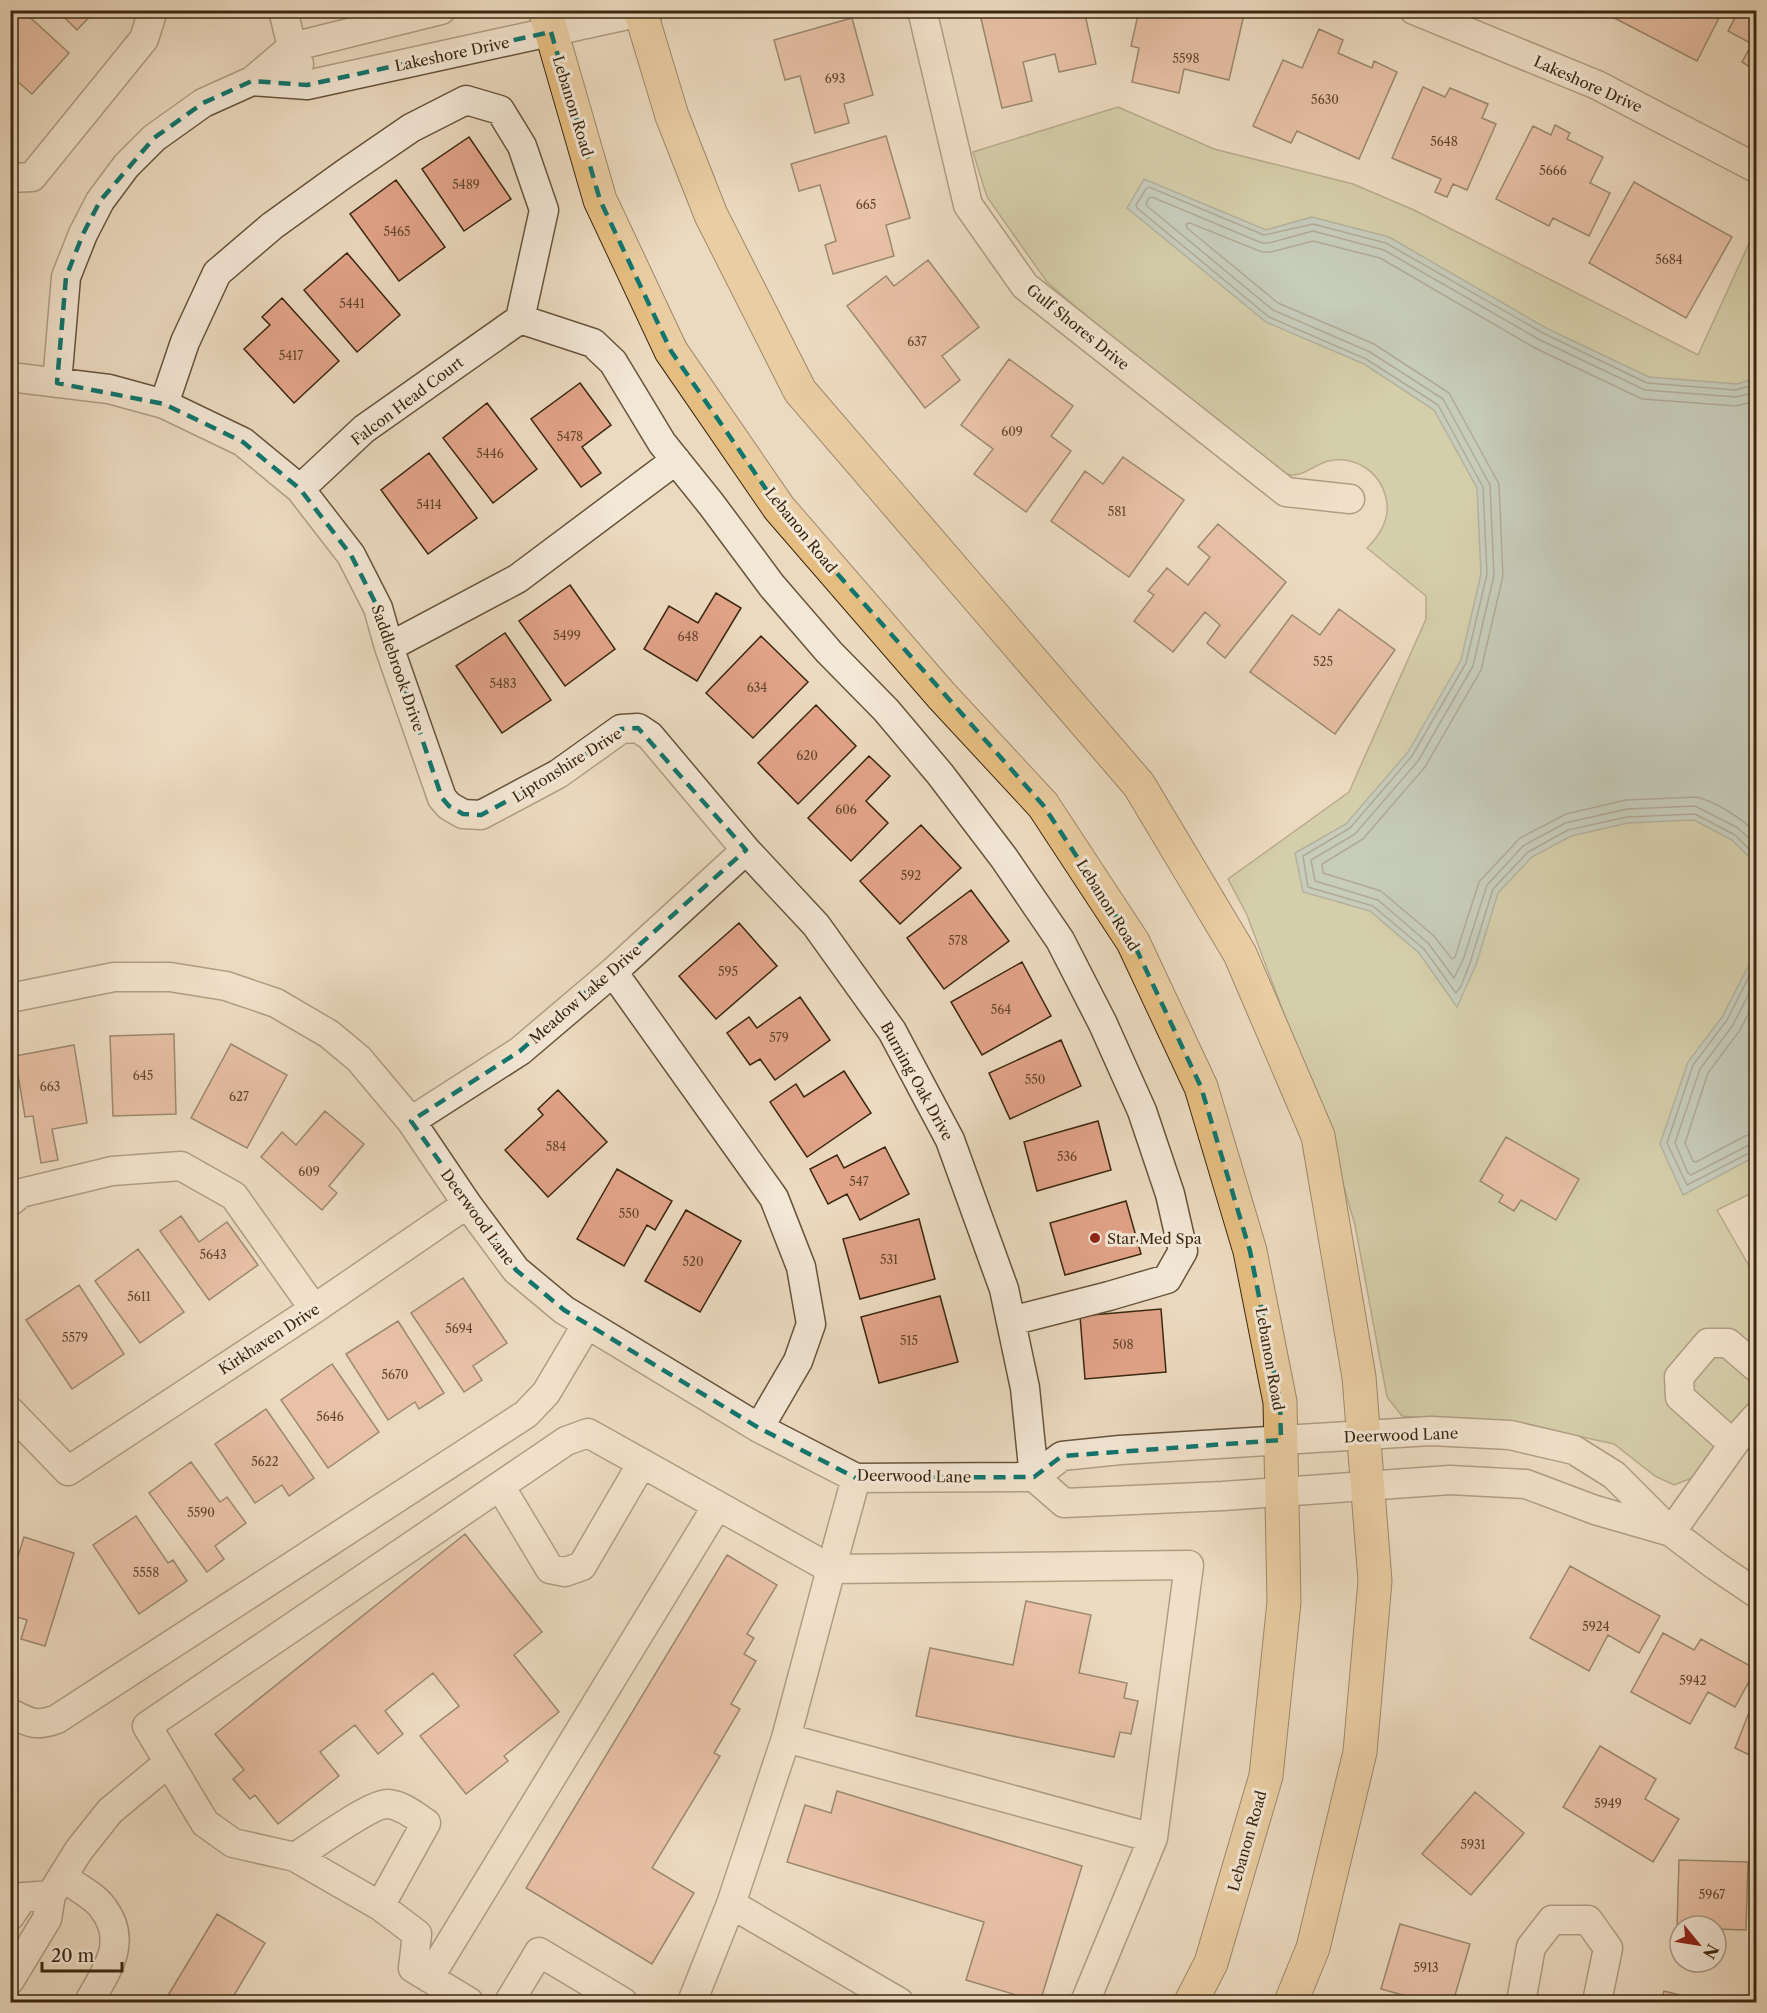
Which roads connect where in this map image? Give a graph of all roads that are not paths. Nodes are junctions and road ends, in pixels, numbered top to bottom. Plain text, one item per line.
1 (153, 10) edge
2 (283, 10) edge
3 (441, 10) edge
4 (922, 10) edge
5 (1414, 10) edge
6 (644, 11) edge
7 (548, 21) edge
8 (292, 47) junction
9 (252, 81) junction
10 (307, 85) junction
11 (1756, 168) edge
12 (10, 178) edge
13 (520, 319) junction
14 (10, 377) edge
15 (57, 383) junction
16 (164, 404) junction
17 (676, 460) junction
18 (300, 489) junction
19 (1350, 499) dead end
20 (389, 646) junction
21 (638, 728) joint
22 (463, 814) joint
23 (746, 850) junction
24 (613, 972) junction
25 (10, 998) edge
26 (411, 1121) junction
27 (10, 1202) edge
28 (467, 1204) junction
29 (314, 1309) junction
30 (1011, 1321) junction
31 (587, 1324) junction
32 (1756, 1367) edge
33 (10, 1411) edge
34 (1756, 1417) edge
35 (759, 1428) junction
36 (1364, 1435) junction
37 (1281, 1440) junction
38 (1733, 1444) junction
39 (642, 1463) junction
40 (1034, 1477) junction
41 (856, 1478) junction
42 (500, 1486) junction
43 (1367, 1486) junction
44 (1282, 1492) junction
45 (717, 1506) junction
46 (1671, 1532) junction
47 (831, 1569) junction
48 (1756, 1593) edge
49 (10, 1713) edge
50 (786, 1738) junction
51 (168, 1763) junction
52 (1153, 1838) junction
53 (295, 1857) junction
54 (57, 1886) junction
55 (731, 1904) junction
56 (380, 1906) junction
57 (10, 1916) edge
58 (429, 1978) junction
59 (10, 1980) edge
60 (89, 2002) edge
61 (469, 2002) edge
62 (509, 2002) edge
63 (623, 2002) edge
64 (692, 2002) edge
65 (899, 2002) edge
66 (1085, 2002) edge
67 (1191, 2002) edge
68 (1291, 2002) edge
69 (1521, 2002) edge
70 (1598, 2002) edge

1 - 12 street
2 - 8 street
3 - 8 street, Lakeshore Drive
4 - 19 street, Gulf Shores Drive
5 - 11 street, Lakeshore Drive
6 - 7 street, Lakeshore Drive
6 - 36 main road
7 - 10 street, Lakeshore Drive
7 - 37 main road, Lebanon Road
8 - 9 street, Lakeshore Drive
8 - 10 street
9 - 10 street, Lakeshore Drive
9 - 15 street, Lakeshore Drive
13 - 16 street
13 - 17 street
13 - 18 street, Falcon Head Court
14 - 15 street, Saddlebrook Drive
15 - 16 street, Saddlebrook Drive
16 - 18 street, Saddlebrook Drive
17 - 20 street
17 - 30 street
18 - 20 street, Saddlebrook Drive
20 - 22 street, Saddlebrook Drive
21 - 22 street, Liptonshire Drive
21 - 23 street, Burning Oak Drive
23 - 24 street, Meadow Lake Drive
23 - 30 street, Burning Oak Drive
24 - 26 street, Meadow Lake Drive
24 - 35 street
25 - 26 street, Deerwood Lane
26 - 28 street, Deerwood Lane
27 - 29 street
28 - 29 street, Kirkhaven Drive
28 - 31 street, Deerwood Lane
29 - 33 street, Kirkhaven Drive
30 - 40 street, Burning Oak Drive
31 - 35 street, Deerwood Lane
31 - 49 street
32 - 38 street
34 - 38 street
35 - 41 street, Deerwood Lane
36 - 37 street, Deerwood Lane
36 - 43 main road
36 - 46 street, Deerwood Lane
37 - 40 street, Deerwood Lane
37 - 44 main road, Lebanon Road
38 - 46 street
39 - 42 street
39 - 42 street
39 - 45 street
40 - 41 street, Deerwood Lane
40 - 44 street, Deerwood Lane
41 - 47 street
42 - 51 street
43 - 44 street, Deerwood Lane
43 - 46 street, Deerwood Lane
43 - 68 main road
44 - 67 main road, Lebanon Road
45 - 47 street
45 - 58 street
46 - 48 street, Deerwood Lane
47 - 50 street
47 - 52 street
50 - 52 street
50 - 55 street
51 - 53 street
51 - 54 street
52 - 66 street
53 - 56 street
53 - 56 street
54 - 57 street
54 - 59 street
54 - 60 street
55 - 64 street
55 - 65 street
56 - 58 street
58 - 61 street
62 - 63 street
69 - 70 street

